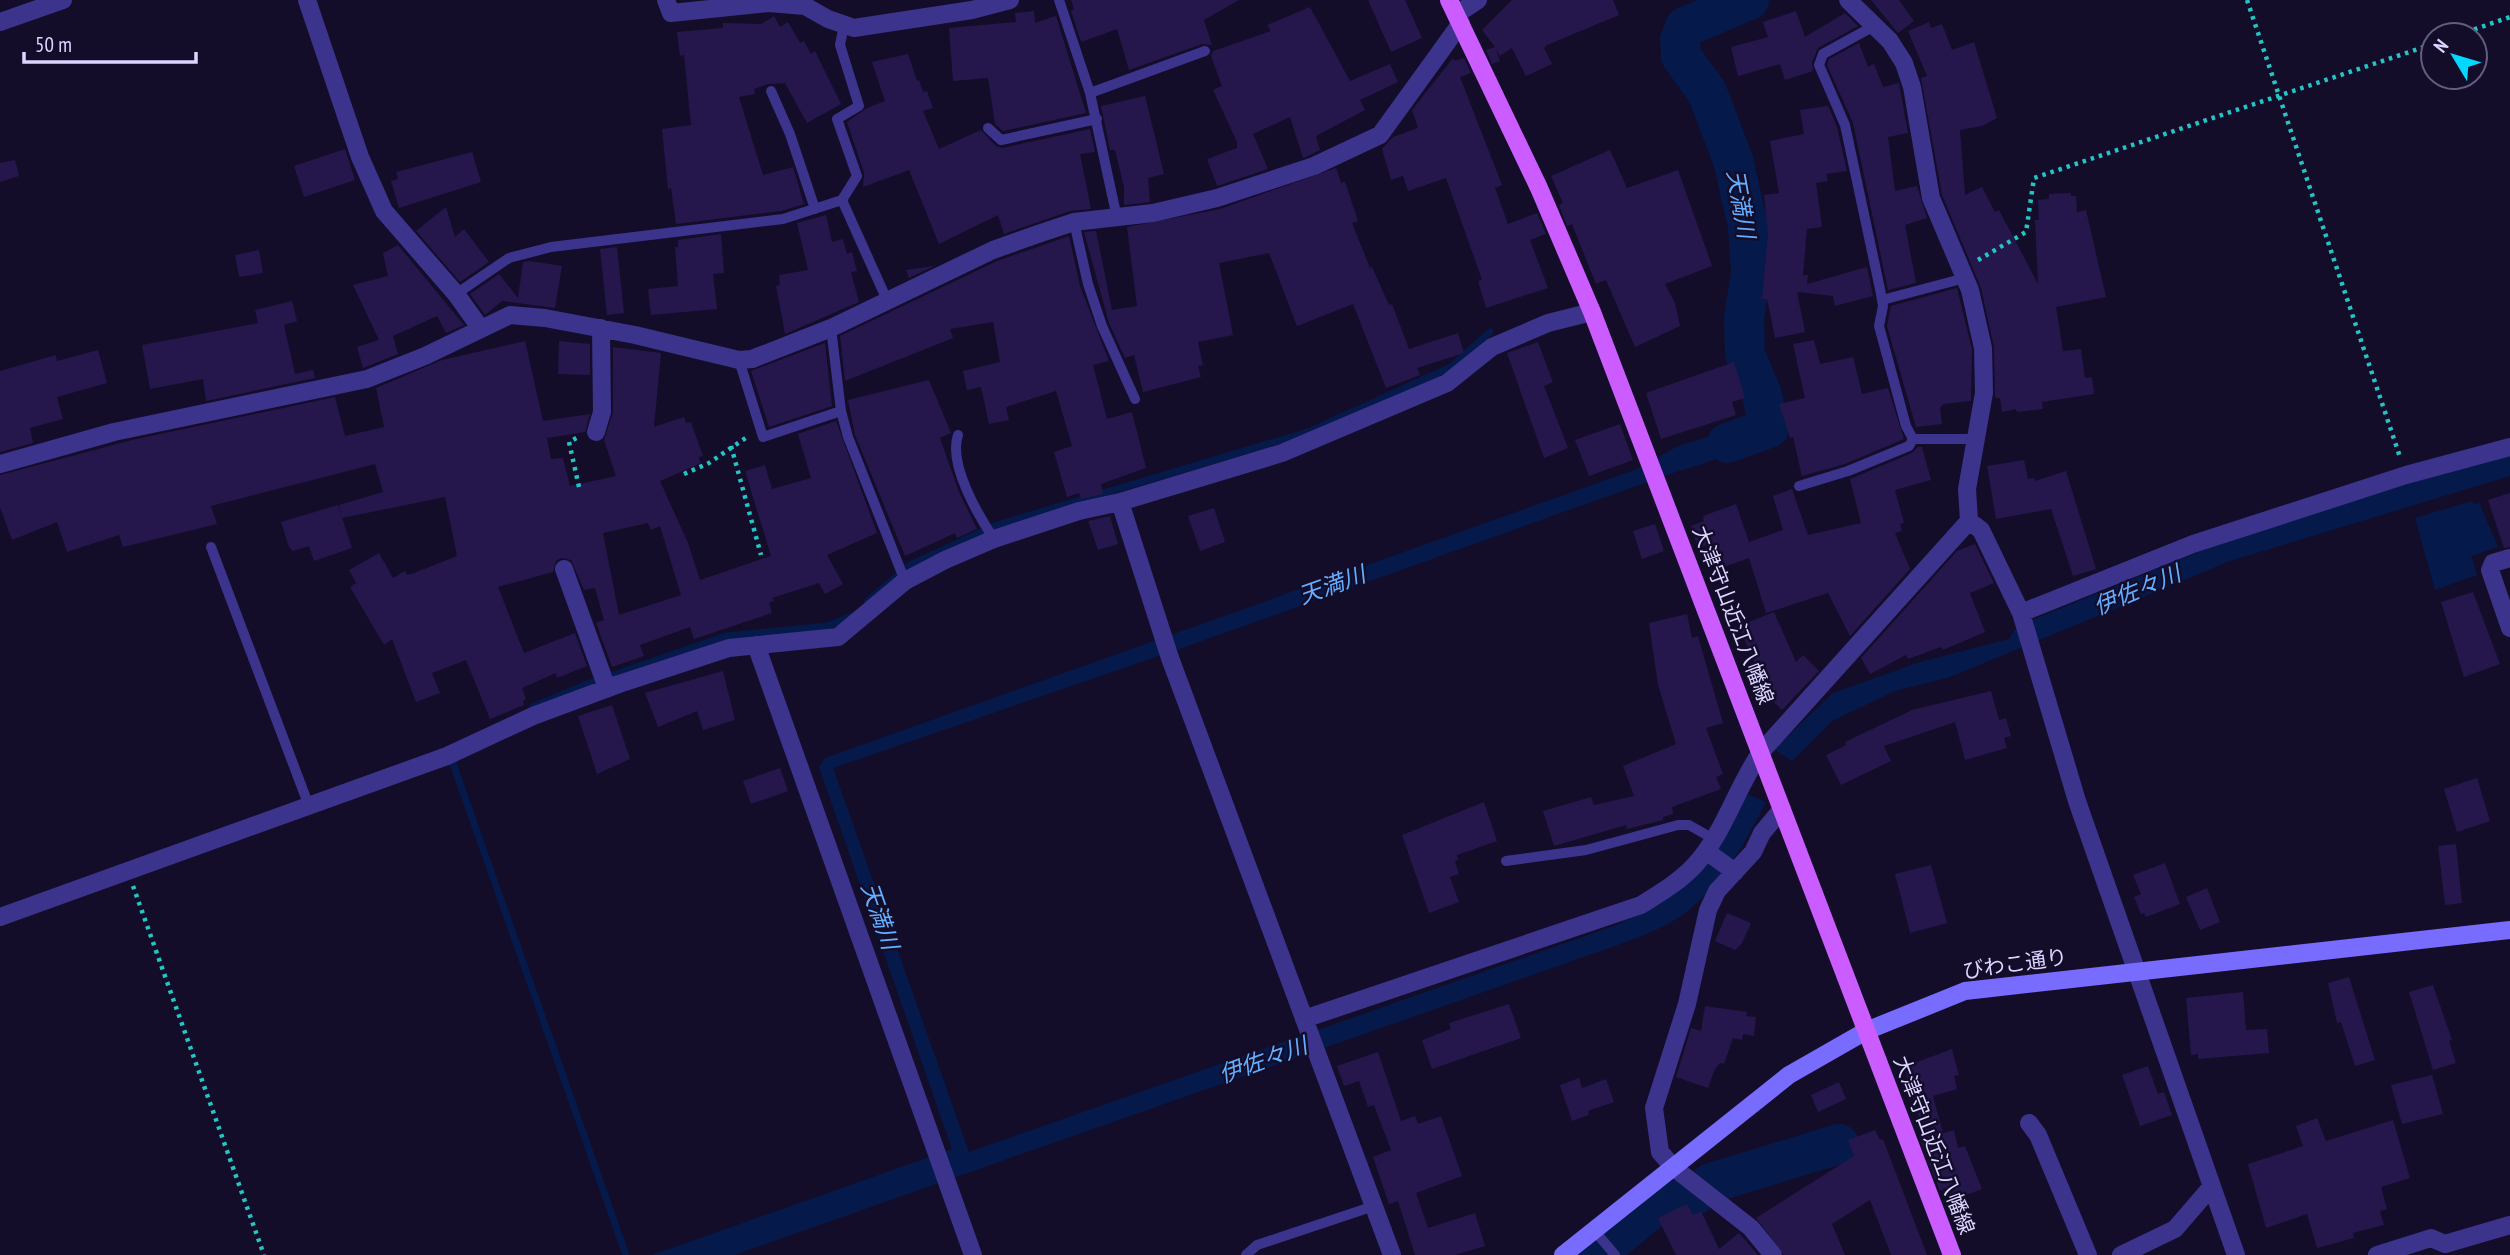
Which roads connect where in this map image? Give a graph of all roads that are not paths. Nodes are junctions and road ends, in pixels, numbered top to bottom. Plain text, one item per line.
1 (63, 0) edge
2 (307, 0) edge
3 (666, 0) edge
4 (1010, 0) edge
5 (1059, 0) edge
6 (1478, 0) edge
7 (1848, 0) edge
8 (1456, 12) edge
9 (0, 22) edge
10 (844, 25) junction
11 (1874, 26) junction
12 (1205, 51) dead end
13 (771, 91) dead end
14 (1090, 93) junction
15 (1097, 120) junction
16 (988, 128) dead end
17 (842, 200) junction
18 (815, 209) junction
19 (1117, 218) junction
20 (1074, 222) junction
21 (1963, 274) junction
22 (456, 294) junction
23 (887, 300) junction
24 (1882, 300) junction
25 (1592, 312) junction
26 (601, 328) junction
27 (831, 328) junction
28 (481, 329) junction
29 (739, 360) junction
30 (1135, 399) dead end
31 (841, 411) junction
32 (597, 428) road end
33 (958, 435) dead end
34 (1913, 439) junction
35 (1976, 439) junction
36 (2510, 447) edge
37 (0, 464) edge
38 (1798, 486) dead end
39 (1120, 502) junction
40 (1969, 521) junction
41 (994, 539) junction
42 (211, 547) dead end
43 (2510, 558) edge
44 (564, 569) dead end
45 (905, 581) junction
46 (2022, 616) junction
47 (2510, 628) edge
48 (756, 645) junction
49 (607, 688) junction
50 (1761, 752) junction
51 (309, 806) junction
52 (1782, 809) junction
53 (1709, 848) junction
54 (1506, 862) dead end
55 (1733, 871) junction
56 (0, 917) edge
57 (2510, 930) edge
58 (2137, 971) junction
59 (1305, 1022) junction
60 (1866, 1031) junction
61 (2029, 1123) dead end
62 (1672, 1167) junction
63 (2212, 1186) junction
64 (1374, 1206) junction
65 (2510, 1225) edge
66 (1593, 1229) junction
67 (2459, 1247) edge
68 (2380, 1254) edge
69 (973, 1255) edge
70 (1246, 1255) edge
71 (1392, 1255) edge
72 (1563, 1255) edge
73 (1615, 1255) edge
74 (1773, 1255) edge
75 (1952, 1255) edge
76 (2088, 1255) edge
77 (2121, 1255) edge
78 (2236, 1255) edge

1 - 9 street
2 - 22 street
3 - 10 street
4 - 10 street
5 - 14 lane
6 - 8 street
7 - 11 street
8 - 19 street
8 - 25 main road, 大津守山近江八幡線
10 - 17 lane
11 - 21 street
11 - 24 lane
12 - 14 lane
13 - 18 lane
14 - 15 lane
15 - 16 lane
15 - 19 lane
17 - 18 lane
17 - 23 lane
18 - 22 lane
19 - 20 street
20 - 23 street
20 - 30 lane
21 - 24 lane
21 - 35 street
22 - 28 street
23 - 27 street
24 - 34 lane
25 - 39 street
25 - 50 main road, 大津守山近江八幡線
26 - 28 street
26 - 29 street
26 - 32 street
27 - 29 street
27 - 31 lane
28 - 37 street
29 - 31 lane
31 - 45 lane
33 - 41 lane
34 - 35 lane
34 - 38 lane
35 - 40 street
36 - 46 street
39 - 41 street
39 - 59 street
40 - 46 street
40 - 50 street
41 - 45 street
42 - 51 lane
43 - 47 street
44 - 49 street
45 - 48 street
46 - 58 street
48 - 49 street
48 - 69 street
49 - 51 street
50 - 52 main road, 大津守山近江八幡線
50 - 53 street
51 - 56 street
52 - 55 street
52 - 60 main road, 大津守山近江八幡線
53 - 54 lane
53 - 55 street
53 - 59 street
55 - 62 street
57 - 58 street, びわこ通り
58 - 60 street, びわこ通り
58 - 63 street
59 - 64 street
60 - 62 street, びわこ通り
60 - 75 main road, 大津守山近江八幡線
61 - 76 street
62 - 66 street, びわこ通り
62 - 74 street
63 - 77 street
63 - 78 street
64 - 70 lane
64 - 71 street
65 - 67 street
66 - 72 street, びわこ通り
66 - 73 lane
67 - 68 street

